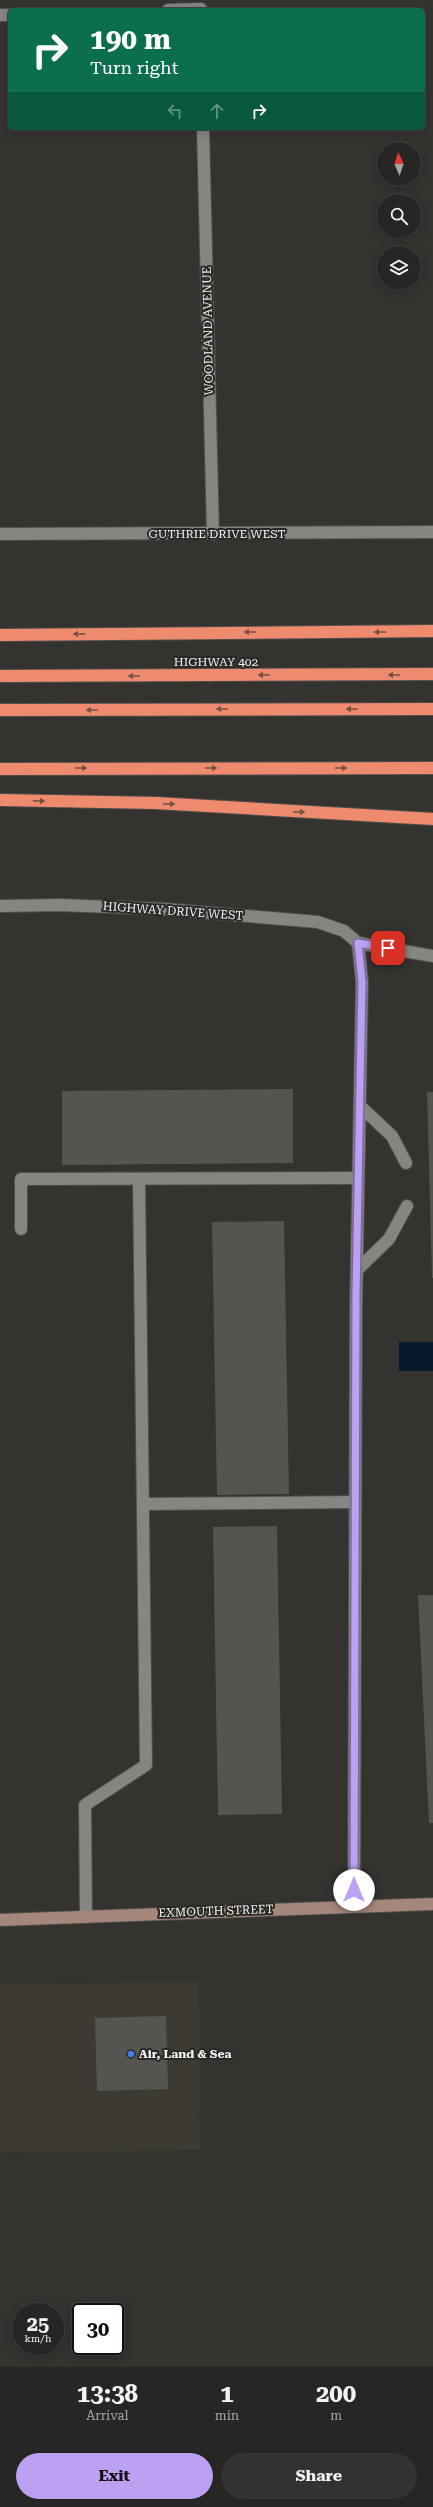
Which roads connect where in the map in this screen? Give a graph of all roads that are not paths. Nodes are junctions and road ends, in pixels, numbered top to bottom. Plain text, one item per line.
1 (201, 6) edge
2 (184, 8) edge
3 (204, 130) edge
4 (433, 532) edge
5 (0, 534) edge
6 (213, 534) junction
7 (433, 631) edge
8 (0, 635) edge
9 (433, 674) edge
10 (0, 676) edge
11 (433, 709) edge
12 (0, 710) edge
13 (433, 768) edge
14 (0, 769) edge
15 (0, 800) edge
16 (433, 819) edge
17 (0, 906) edge
18 (358, 943) junction
19 (433, 956) edge
20 (360, 1106) junction
21 (406, 1163) dead end
22 (139, 1178) junction
23 (358, 1178) junction
24 (407, 1206) dead end
25 (21, 1229) dead end
26 (357, 1270) junction
27 (355, 1502) junction
28 (144, 1504) junction
29 (433, 1904) edge
30 (354, 1906) junction
31 (86, 1917) junction
32 (0, 1920) edge

1 - 2 street
3 - 6 street, WOODLAND AVENUE
4 - 6 street, GUTHRIE DRIVE WEST
5 - 6 street, GUTHRIE DRIVE WEST
7 -> 8 highway
9 -> 10 highway, HIGHWAY 402
11 -> 12 highway
14 -> 13 highway
15 -> 16 highway
17 - 18 street, HIGHWAY DRIVE WEST
18 - 19 street
18 - 20 street
20 - 21 street
20 - 23 street
22 - 23 street
22 - 25 street
22 - 28 street
23 - 26 street
24 - 26 street
26 - 27 street
27 - 28 street
27 - 30 street
28 - 31 street
29 - 30 main road, EXMOUTH STREET
30 - 31 main road, EXMOUTH STREET
31 - 32 main road, EXMOUTH STREET

